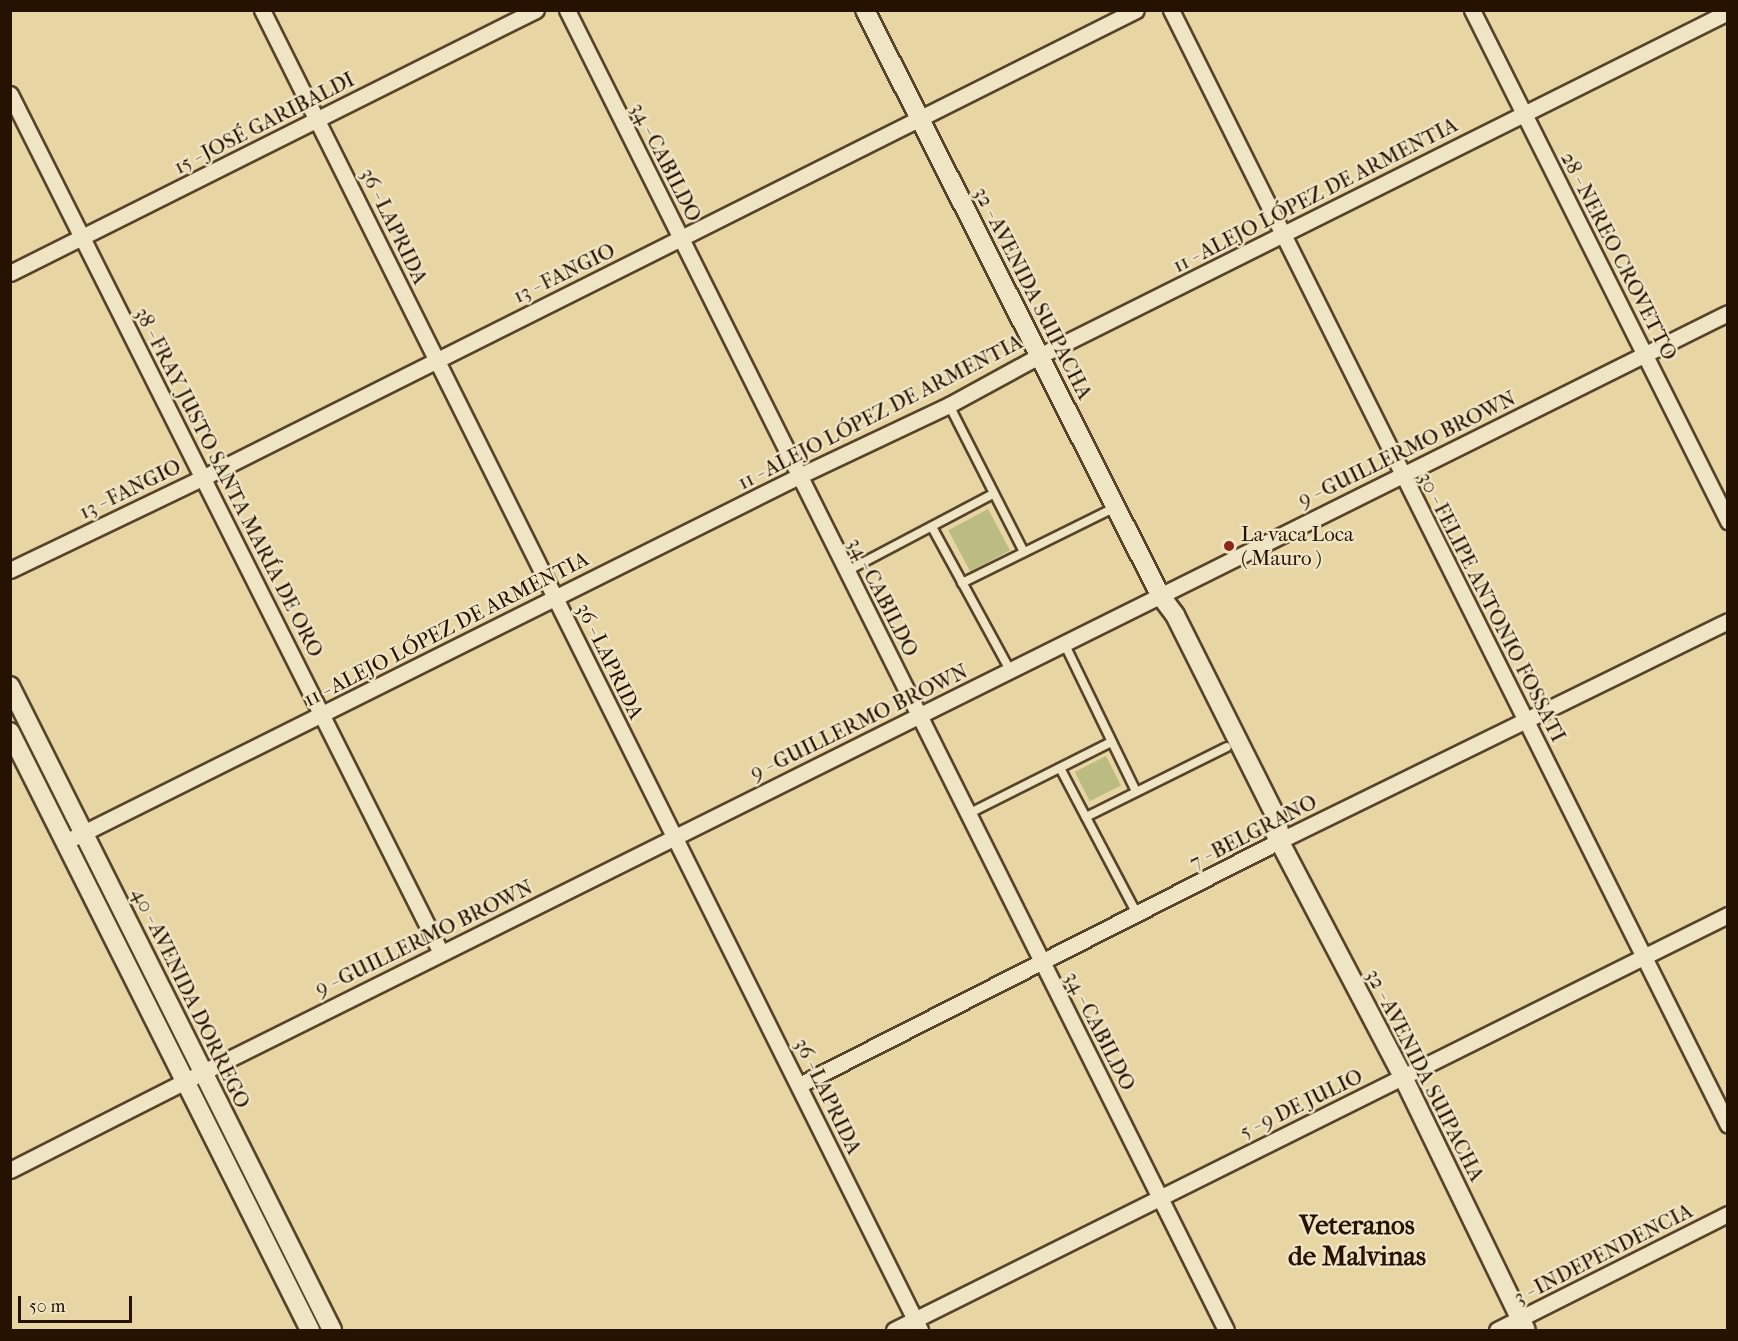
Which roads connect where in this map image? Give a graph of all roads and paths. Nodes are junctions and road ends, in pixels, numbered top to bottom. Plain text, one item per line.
1 (262, 10) edge
2 (536, 10) edge
3 (567, 10) edge
4 (865, 10) edge
5 (1136, 10) edge
6 (1171, 10) edge
7 (1473, 10) edge
8 (1728, 12) edge
9 (10, 94) edge
10 (1524, 114) junction
11 (317, 119) junction
12 (920, 119) junction
13 (1283, 234) junction
14 (83, 236) junction
15 (681, 239) junction
16 (10, 273) edge
17 (1728, 313) edge
18 (1644, 354) junction
19 (1039, 356) junction
20 (437, 360) junction
21 (949, 405) junction
22 (1402, 475) junction
23 (799, 476) junction
24 (204, 477) junction
25 (993, 494) junction
26 (1116, 507) junction
27 (1728, 521) edge
28 (932, 527) junction
29 (1024, 552) junction
30 (10, 570) edge
31 (847, 571) junction
32 (962, 583) junction
33 (1160, 596) junction
34 (555, 598) junction
35 (1728, 621) edge
36 (1065, 643) junction
37 (1010, 670) junction
38 (10, 686) edge
39 (322, 714) junction
40 (919, 716) junction
41 (1526, 722) junction
42 (10, 732) edge
43 (1111, 742) junction
44 (1227, 747) junction
45 (1060, 768) junction
46 (1136, 791) junction
47 (968, 814) junction
48 (1086, 817) junction
49 (84, 833) junction
50 (675, 837) junction
51 (1281, 840) junction
52 (66, 842) junction
53 (1137, 914) junction
54 (1728, 915) edge
55 (441, 953) junction
56 (1644, 957) junction
57 (1043, 964) junction
58 (202, 1072) junction
59 (1403, 1077) junction
60 (185, 1081) junction
61 (799, 1085) junction
62 (1728, 1125) edge
63 (10, 1170) edge
64 (1160, 1198) junction
65 (1728, 1214) edge
66 (917, 1325) edge
67 (1523, 1325) edge
68 (310, 1330) edge
69 (332, 1330) edge
70 (894, 1330) edge
71 (1226, 1330) edge
72 (1497, 1330) edge

1 - 11 street, 36 - LAPRIDA
2 - 11 street, 15 - JOSÉ GARIBALDI
3 - 15 street, 34 - CABILDO
4 - 12 street, 32 - AVENIDA SUIPACHA
5 - 12 street, 13 - FANGIO
6 - 13 street, 30 - FELIPE ANTONIO FOSSATI
7 - 10 street, 28 - NEREO CROVETTO
8 - 10 street, 11 - ALEJO LÓPEZ DE ARMENTIA
9 - 14 street, 38 - FRAY JUSTO SANTA MARÍA DE ORO
10 - 13 street, 11 - ALEJO LÓPEZ DE ARMENTIA
10 - 18 street, 28 - NEREO CROVETTO
11 - 14 street, 15 - JOSÉ GARIBALDI
11 - 20 street, 36 - LAPRIDA
12 - 15 street, 13 - FANGIO
12 - 19 street, 32 - AVENIDA SUIPACHA
13 - 19 street, 11 - ALEJO LÓPEZ DE ARMENTIA
13 - 22 street, 30 - FELIPE ANTONIO FOSSATI
14 - 16 street, 15 - JOSÉ GARIBALDI
14 - 24 street, 38 - FRAY JUSTO SANTA MARÍA DE ORO
15 - 20 street, 13 - FANGIO
15 - 23 street, 34 - CABILDO
17 - 18 street, 9 - GUILLERMO BROWN
18 - 22 street, 9 - GUILLERMO BROWN
18 - 27 street, 28 - NEREO CROVETTO
19 - 21 street, 11 - ALEJO LÓPEZ DE ARMENTIA
19 - 26 street, 32 - AVENIDA SUIPACHA
20 - 24 street, 13 - FANGIO
20 - 34 street, 36 - LAPRIDA
21 - 23 street, 11 - ALEJO LÓPEZ DE ARMENTIA
21 - 25 lane
22 - 33 street, 9 - GUILLERMO BROWN
22 - 41 street, 30 - FELIPE ANTONIO FOSSATI
23 - 31 street, 34 - CABILDO
23 - 34 street, 11 - ALEJO LÓPEZ DE ARMENTIA
24 - 30 street, 13 - FANGIO
24 - 39 street, 38 - FRAY JUSTO SANTA MARÍA DE ORO
25 - 28 lane
25 - 29 lane
26 - 29 lane
26 - 33 street, 32 - AVENIDA SUIPACHA
28 - 31 lane
28 - 32 lane
29 - 32 lane
31 - 40 street, 34 - CABILDO
32 - 37 lane
33 - 36 street, 9 - GUILLERMO BROWN
33 - 44 street, 32 - AVENIDA SUIPACHA
33 - 51 street, 32 - AVENIDA SUIPACHA
34 - 39 street, 11 - ALEJO LÓPEZ DE ARMENTIA
34 - 50 street, 36 - LAPRIDA
35 - 41 street, 7 - BELGRANO
36 - 37 street, 9 - GUILLERMO BROWN
36 - 43 lane
37 - 40 street, 9 - GUILLERMO BROWN
38 - 49 street, 40 - AVENIDA DORREGO
39 - 49 street, 11 - ALEJO LÓPEZ DE ARMENTIA
39 - 55 street, 38 - FRAY JUSTO SANTA MARÍA DE ORO
40 - 47 street, 34 - CABILDO
40 - 50 street, 9 - GUILLERMO BROWN
41 - 51 street, 7 - BELGRANO
41 - 56 street, 30 - FELIPE ANTONIO FOSSATI
42 - 52 street, 40 - AVENIDA DORREGO
43 - 45 lane
43 - 46 lane
44 - 46 lane
44 - 51 street, 32 - AVENIDA SUIPACHA
45 - 47 lane
45 - 48 lane
46 - 48 lane
47 - 57 street, 34 - CABILDO
48 - 53 lane
49 - 52 street, 11 - ALEJO LÓPEZ DE ARMENTIA
49 - 58 street, 40 - AVENIDA DORREGO
50 - 55 street, 9 - GUILLERMO BROWN
50 - 61 street, 36 - LAPRIDA
51 - 53 street, 7 - BELGRANO
51 - 59 street, 32 - AVENIDA SUIPACHA
52 - 60 street, 40 - AVENIDA DORREGO
53 - 57 street, 7 - BELGRANO
54 - 56 street, 5 - 9 DE JULIO
55 - 58 street, 9 - GUILLERMO BROWN
56 - 59 street, 5 - 9 DE JULIO
56 - 62 street, 30 - FELIPE ANTONIO FOSSATI
57 - 61 street, 7 - BELGRANO
57 - 64 street, 34 - CABILDO
58 - 60 street, 9 - GUILLERMO BROWN
58 - 69 street, 40 - AVENIDA DORREGO
59 - 64 street, 5 - 9 DE JULIO
59 - 67 street, 32 - AVENIDA SUIPACHA
60 - 63 street, 9 - GUILLERMO BROWN
60 - 68 street, 40 - AVENIDA DORREGO
61 - 66 street, 36 - LAPRIDA
64 - 66 street, 5 - 9 DE JULIO
64 - 71 street, 34 - CABILDO
65 - 67 street, 3 - INDEPENDENCIA
66 - 70 street, 5 - 9 DE JULIO
67 - 72 street, 3 - INDEPENDENCIA

